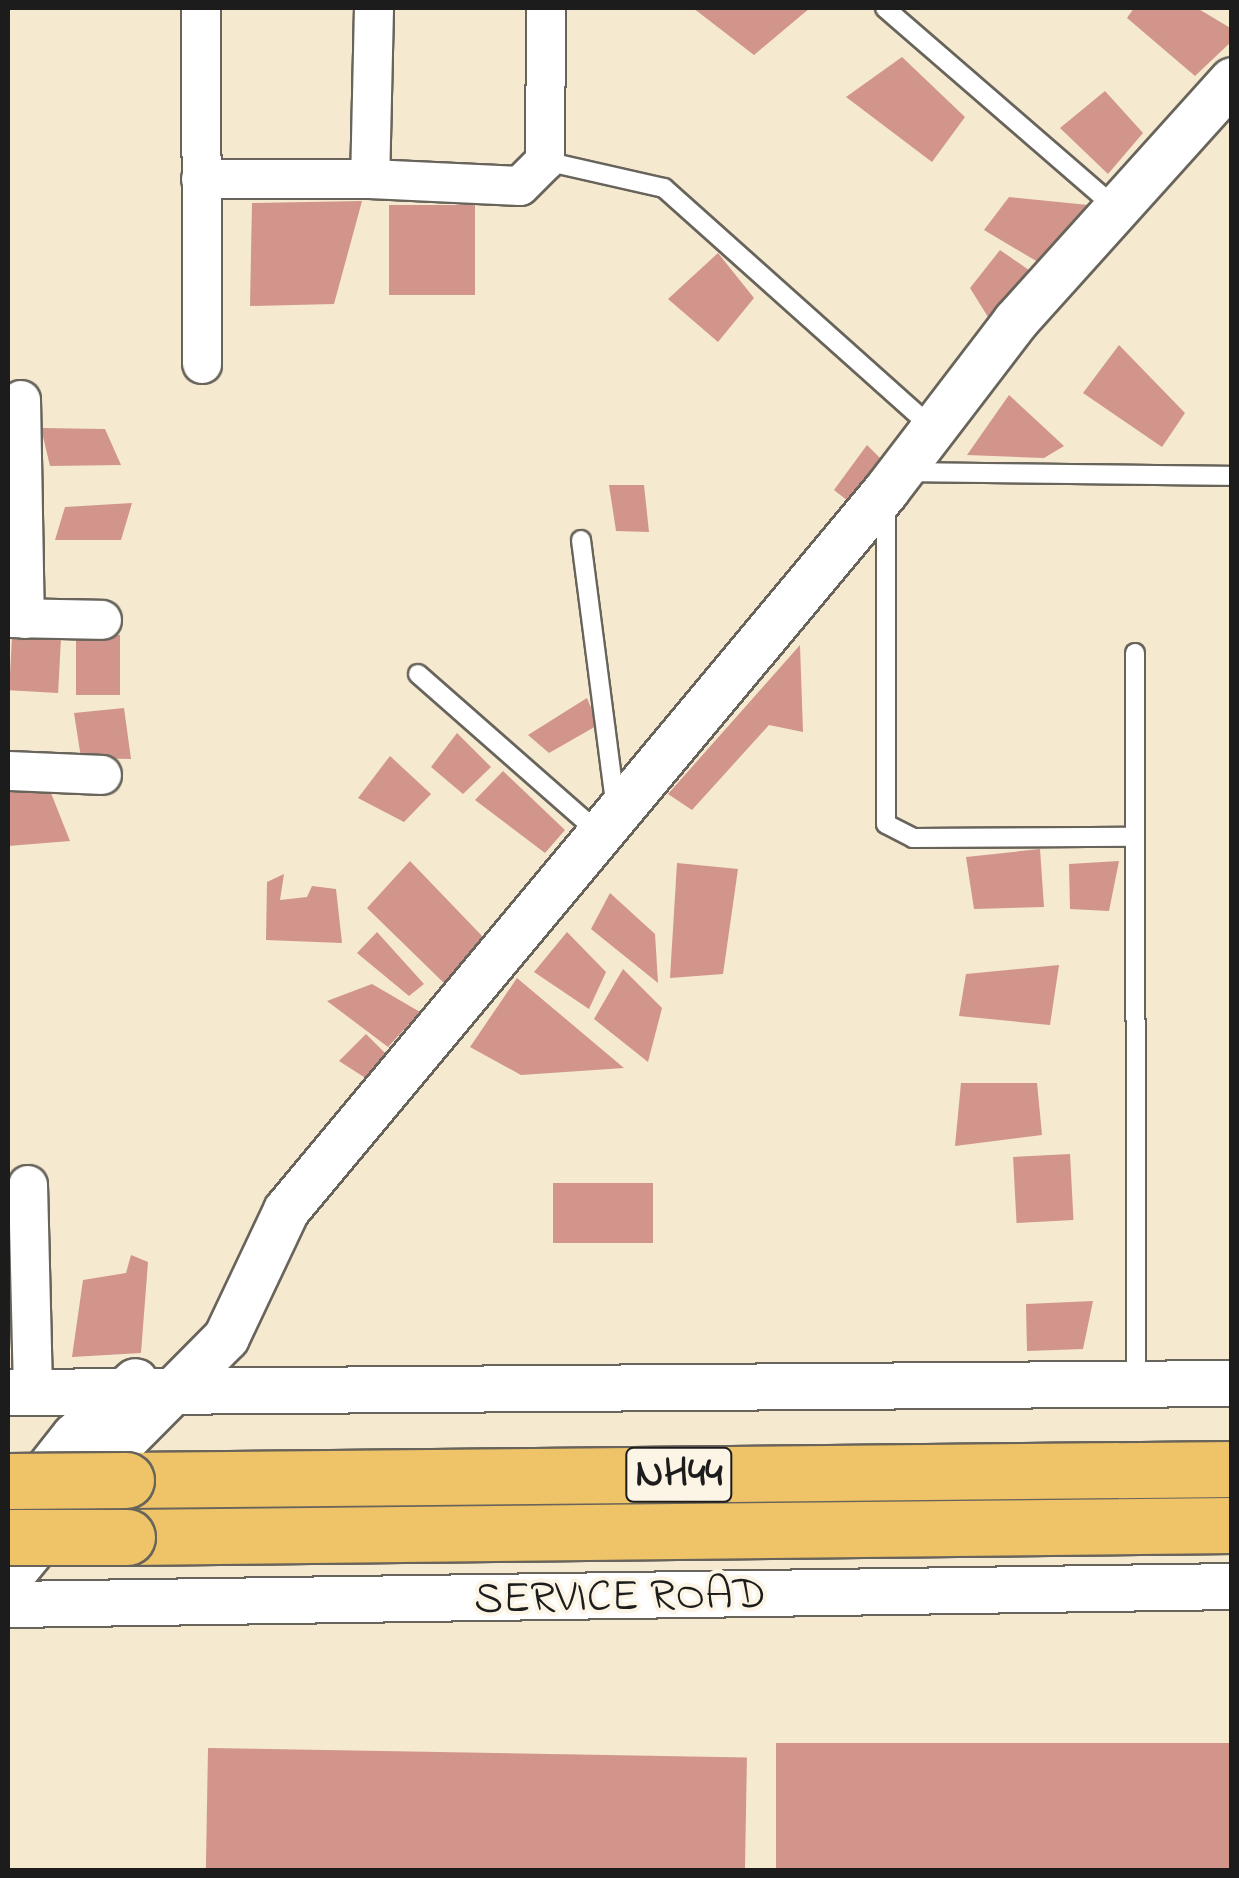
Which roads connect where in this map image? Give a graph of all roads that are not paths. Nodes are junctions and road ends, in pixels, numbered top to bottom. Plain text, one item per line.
1 (202, 8) edge
2 (374, 8) edge
3 (546, 8) edge
4 (885, 8) edge
5 (1232, 80) edge
6 (545, 161) junction
7 (202, 179) junction
8 (370, 179) junction
9 (1117, 209) junction
10 (202, 364) dead end
11 (21, 400) dead end
12 (929, 425) junction
13 (1232, 476) edge
14 (892, 481) junction
15 (581, 540) dead end
16 (16, 619) edge
17 (102, 620) dead end
18 (1135, 653) dead end
19 (418, 674) dead end
20 (8, 771) edge
21 (102, 774) dead end
22 (608, 823) junction
23 (1133, 837) junction
24 (28, 1185) dead end
25 (226, 1337) junction
26 (1136, 1382) junction
27 (1232, 1384) edge
28 (120, 1388) junction
29 (172, 1388) junction
30 (20, 1392) edge
31 (1232, 1469) edge
32 (8, 1481) edge
33 (8, 1521) edge
34 (1232, 1526) edge
35 (8, 1538) edge
36 (8, 1578) edge
37 (1232, 1586) edge
38 (8, 1604) edge

1 - 7 street
2 - 8 street
3 - 6 street
4 - 9 lane
5 - 9 street
6 - 8 street
6 - 12 lane
7 - 8 street
7 - 10 street
9 - 12 street
11 - 16 street
12 - 14 street
13 - 14 lane
14 - 22 street
14 - 23 lane
15 - 22 lane
16 - 17 street
18 - 23 lane
19 - 22 lane
20 - 21 street
22 - 25 street
23 - 26 lane
24 - 30 street
25 - 28 street
25 - 29 street
26 - 27 street
26 - 29 street
28 - 29 street
28 - 30 street
28 - 33 street
29 - 36 street
31 - 32 highway, NH44, bridge
34 - 35 highway, NH44, bridge
37 - 38 street, SERVICE ROAD

